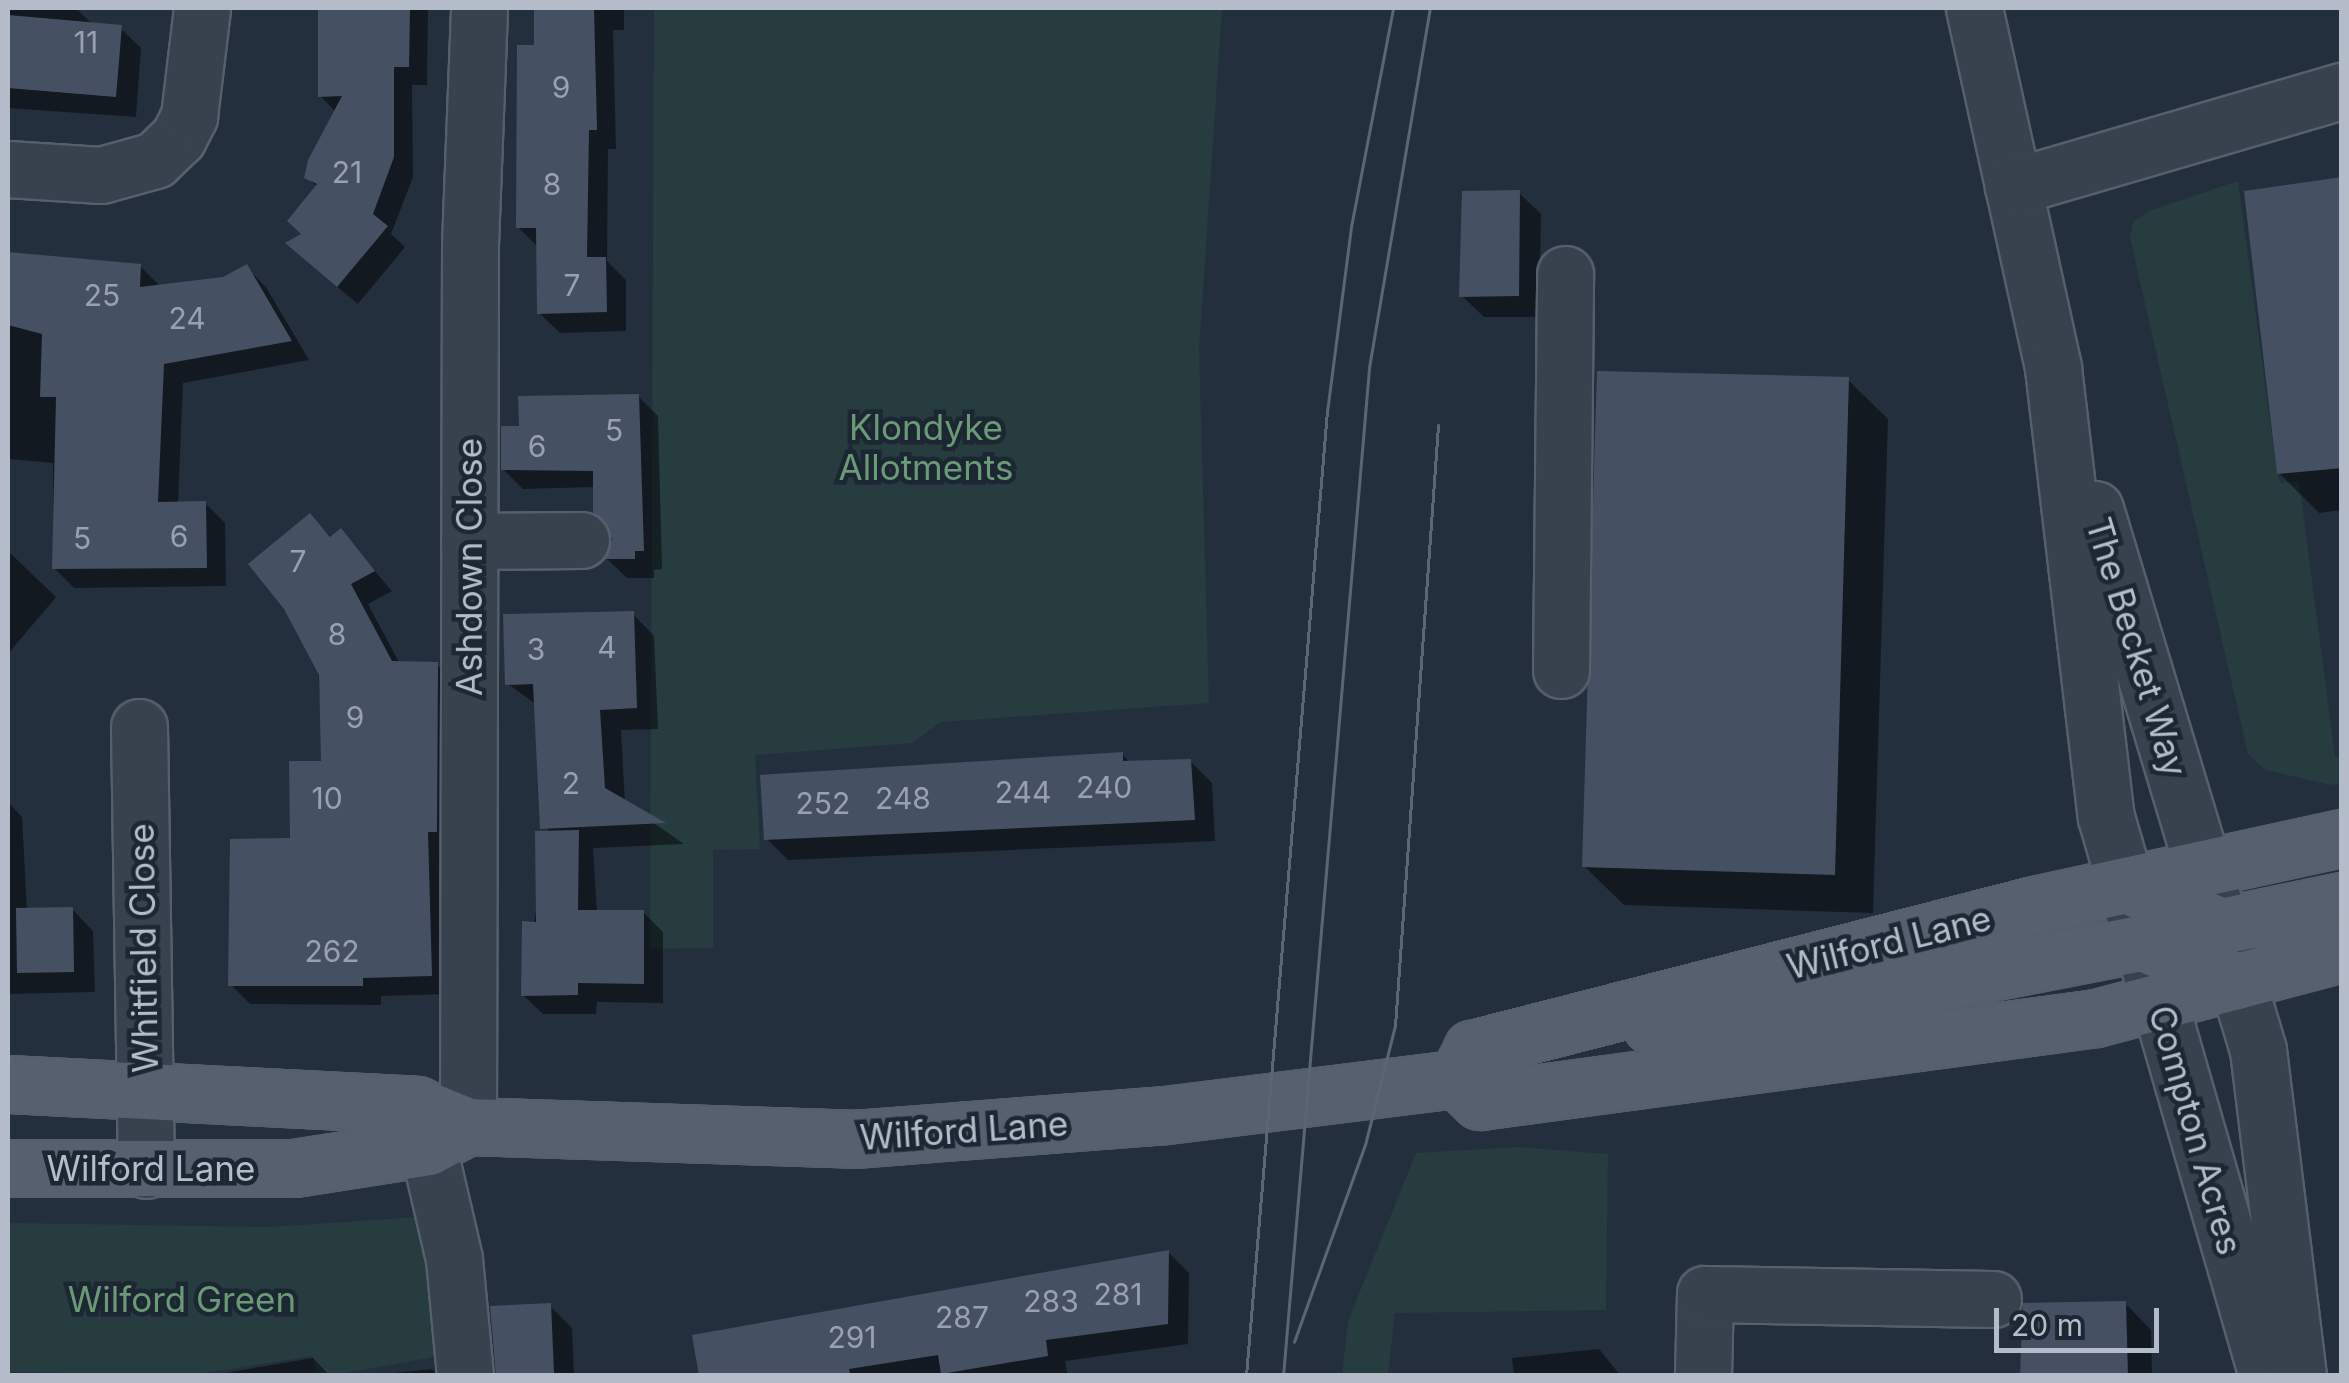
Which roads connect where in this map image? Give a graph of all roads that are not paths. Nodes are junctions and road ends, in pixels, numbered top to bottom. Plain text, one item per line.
1 (202, 8) edge
2 (478, 8) edge
3 (1974, 8) edge
4 (2342, 91) edge
5 (8, 169) edge
6 (2013, 188) junction
7 (1565, 274) dead end
8 (2053, 368) junction
9 (581, 540) dead end
10 (470, 541) junction
11 (1561, 670) dead end
12 (139, 727) dead end
13 (2342, 838) edge
14 (2203, 867) junction
15 (2126, 884) junction
16 (2342, 901) edge
17 (2221, 926) junction
18 (2142, 943) junction
19 (2342, 954) edge
20 (2237, 980) junction
21 (2159, 1001) junction
22 (1584, 1020) junction
23 (1457, 1079) junction
24 (8, 1084) edge
25 (145, 1091) junction
26 (448, 1136) junction
27 (8, 1168) edge
28 (146, 1170) junction
29 (1993, 1299) dead end
30 (465, 1376) edge
31 (1703, 1376) edge
32 (2267, 1376) edge
33 (2298, 1376) edge

1 - 5 street
2 - 10 street, Ashdown Close
3 - 6 street, The Becket Way
4 - 6 street
6 - 8 street, The Becket Way
7 - 11 street
8 - 14 street, The Becket Way
8 - 15 street, The Becket Way
9 - 10 street
10 - 26 street, Ashdown Close
12 - 25 street, Whitfield Close
13 - 14 main road, Wilford Lane
14 - 15 main road, Wilford Lane
14 - 17 street, The Becket Way
15 - 17 main road
15 - 18 street, The Becket Way
15 - 22 main road, Wilford Lane
16 - 17 main road
17 - 20 street, Compton Acres
18 - 20 main road
18 - 21 street, Compton Acres
18 - 22 main road
19 - 20 main road
20 - 21 main road
20 - 33 street, Compton Acres
21 - 23 main road
21 - 32 street, Compton Acres
22 - 23 main road, Wilford Lane
23 - 26 main road, Wilford Lane
24 - 25 main road, Wilford Lane
25 - 26 main road, Wilford Lane
25 - 28 street, Whitfield Close
26 - 28 main road, Wilford Lane
26 - 30 street, Ashdown Close
27 - 28 main road, Wilford Lane
29 - 31 street

